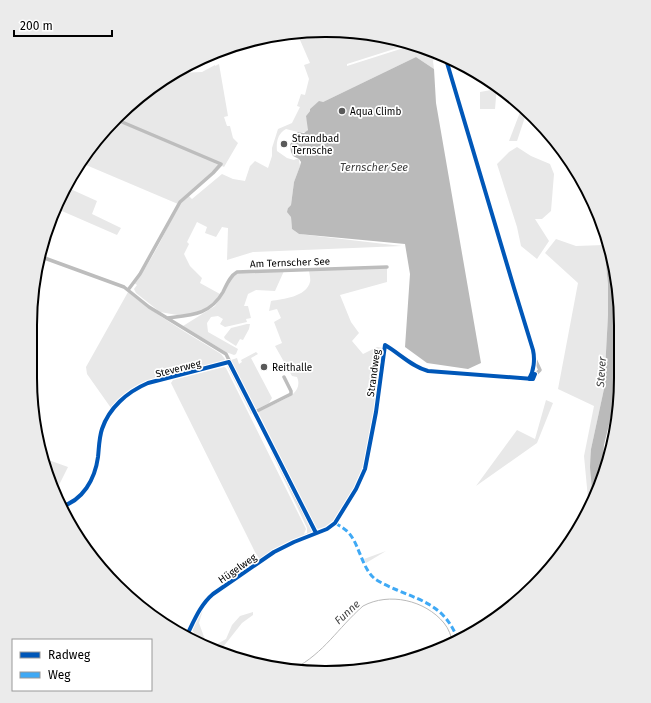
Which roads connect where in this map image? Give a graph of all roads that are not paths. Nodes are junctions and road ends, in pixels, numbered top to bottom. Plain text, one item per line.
1 (448, 64) edge
2 (120, 122) edge
3 (45, 258) edge
4 (387, 267) dead end
5 (128, 290) junction
6 (166, 318) junction
7 (534, 357) dead end
8 (229, 362) junction
9 (284, 377) dead end
10 (528, 379) dead end
11 (255, 412) junction
12 (67, 504) edge
13 (316, 533) junction
14 (189, 631) edge

1 - 7 street
2 - 5 street
3 - 5 street
4 - 6 street, Am Ternscher See
5 - 6 street
6 - 8 street
8 - 11 street
8 - 12 street, Steverweg
9 - 11 street
10 - 13 street, Strandweg
11 - 13 street
13 - 14 street, Hügelweg

